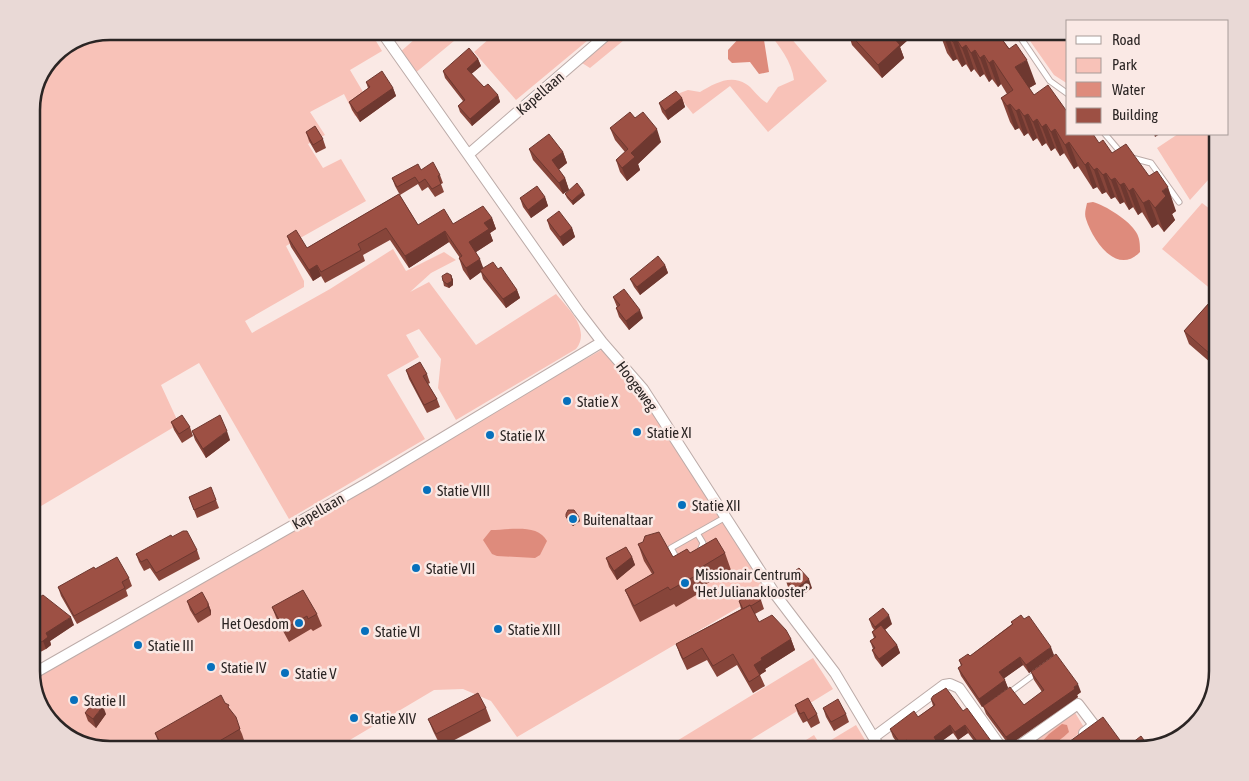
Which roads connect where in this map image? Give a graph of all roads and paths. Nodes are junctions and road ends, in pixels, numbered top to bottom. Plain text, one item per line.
1 (387, 40) edge
2 (601, 40) edge
3 (1022, 40) edge
4 (1066, 93) edge
5 (1106, 135) edge
6 (469, 154) junction
7 (1179, 202) dead end
8 (602, 342) junction
9 (724, 518) junction
10 (697, 533) junction
11 (691, 556) edge
12 (685, 560) edge
13 (1041, 669) edge
14 (40, 670) edge
15 (1002, 698) edge
16 (874, 737) junction
17 (1074, 740) edge
18 (876, 741) edge
19 (998, 741) edge
20 (1026, 741) edge

1 - 6 street, Hoogeweg
2 - 6 street, Kapellaan
3 - 4 lane
5 - 7 lane
6 - 8 street, Hoogeweg
8 - 9 street, Hoogeweg
8 - 14 street, Kapellaan
9 - 10 lane
9 - 16 street, Hoogeweg
10 - 11 lane
10 - 12 lane
13 - 15 lane
16 - 18 street, Hoogeweg
16 - 19 street
17 - 20 street

